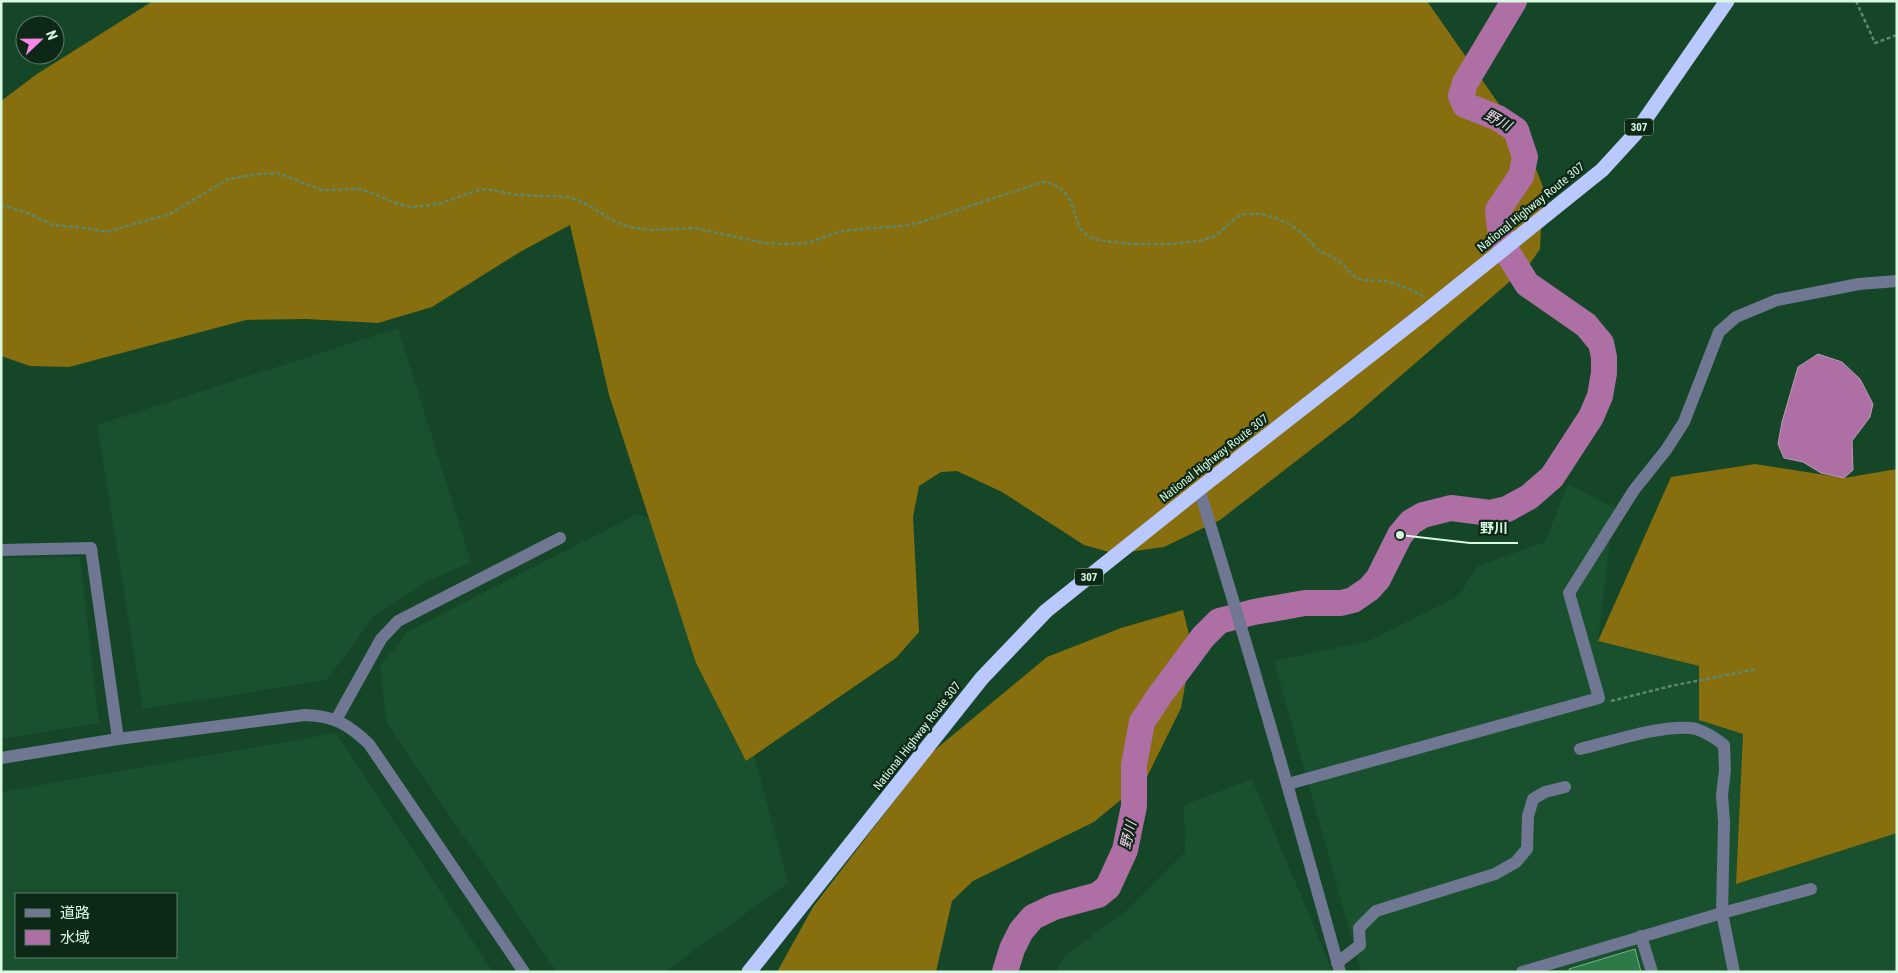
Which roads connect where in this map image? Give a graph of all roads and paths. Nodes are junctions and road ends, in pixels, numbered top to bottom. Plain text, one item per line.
1 (1727, 1) edge
2 (1856, 1) edge
3 (1897, 36) edge
4 (1, 205) edge
5 (1897, 281) edge
6 (1424, 297) dead end
7 (1199, 489) junction
8 (560, 538) dead end
9 (1, 550) edge
10 (1757, 669) dead end
11 (1598, 698) junction
12 (336, 720) junction
13 (118, 739) junction
14 (1580, 750) dead end
15 (1, 758) edge
16 (1288, 784) junction
17 (1565, 787) dead end
18 (1811, 889) dead end
19 (1722, 913) junction
20 (1641, 936) junction
21 (1338, 967) edge
22 (524, 972) edge
23 (749, 972) edge
24 (1522, 972) edge
25 (1652, 972) edge
26 (1734, 972) edge

1 - 7 highway, National Highway Route 307 / 307
2 - 3 path
4 - 6 path
5 - 11 street
7 - 16 street
7 - 23 highway, National Highway Route 307 / 307
8 - 12 street
9 - 13 street
10 - 11 path
11 - 16 street
12 - 13 street
12 - 22 street
13 - 15 street
14 - 19 street
16 - 21 street
17 - 21 street
18 - 19 street
19 - 20 street
19 - 26 street
20 - 24 street
20 - 25 street

